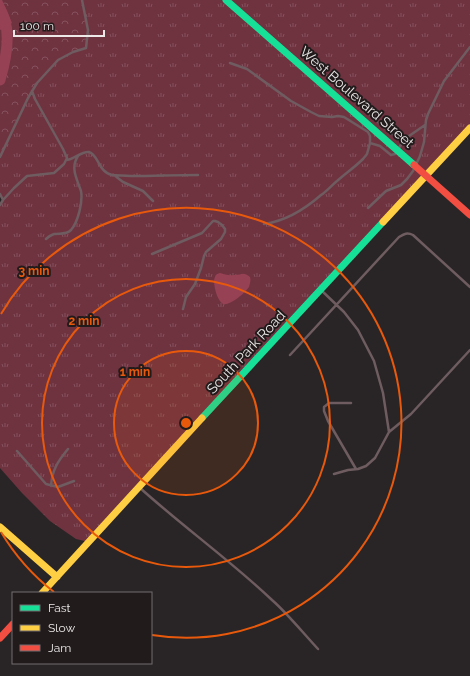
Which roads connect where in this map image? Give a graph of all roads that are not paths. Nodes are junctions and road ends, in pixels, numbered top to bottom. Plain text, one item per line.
1 (82, 0) edge
2 (226, 0) edge
3 (470, 47) edge
4 (230, 63) dead end
5 (32, 92) junction
6 (366, 110) dead end
7 (425, 126) junction
8 (470, 128) edge
9 (404, 140) junction
10 (370, 143) junction
11 (398, 150) junction
12 (78, 156) junction
13 (0, 157) edge
14 (66, 160) junction
15 (415, 165) junction
16 (114, 175) junction
17 (198, 175) dead end
18 (426, 175) junction
19 (0, 194) edge
20 (4, 200) junction
21 (153, 201) dead end
22 (0, 205) edge
23 (368, 208) dead end
24 (470, 215) edge
25 (264, 224) dead end
26 (46, 239) dead end
27 (152, 254) dead end
28 (470, 287) edge
29 (320, 290) junction
30 (336, 304) junction
31 (183, 309) dead end
32 (470, 350) edge
33 (290, 355) dead end
34 (351, 403) dead end
35 (389, 432) junction
36 (68, 449) dead end
37 (17, 451) dead end
38 (356, 469) junction
39 (334, 474) dead end
40 (74, 481) dead end
41 (51, 486) junction
42 (140, 487) junction
43 (0, 527) edge
44 (57, 577) junction
45 (43, 592) edge
46 (12, 625) edge
47 (0, 638) edge
48 (318, 649) dead end

1 - 5 lane
2 - 11 street, West Boulevard Street
3 - 7 lane
4 - 10 lane
5 - 13 lane
5 - 14 lane
6 - 9 lane
7 - 9 lane
7 - 15 lane
8 - 18 street, South Park Road
9 - 11 lane
10 - 11 lane
10 - 25 lane
11 - 15 street, West Boulevard Street
12 - 14 lane
12 - 16 lane
12 - 26 lane
14 - 20 lane
15 - 18 street, West Boulevard Street
15 - 23 lane
16 - 17 lane
16 - 21 lane
18 - 24 street, West Boulevard Street
18 - 29 street, South Park Road
19 - 20 lane
20 - 22 lane
27 - 31 lane
28 - 30 lane
29 - 30 lane
29 - 42 street, South Park Road
30 - 33 lane
30 - 35 lane
32 - 35 lane
34 - 38 lane
35 - 38 lane
36 - 41 lane
37 - 41 lane
38 - 39 lane
40 - 41 lane
42 - 44 street, South Park Road
42 - 48 lane
43 - 44 street
44 - 45 street, South Park Road
46 - 47 street

